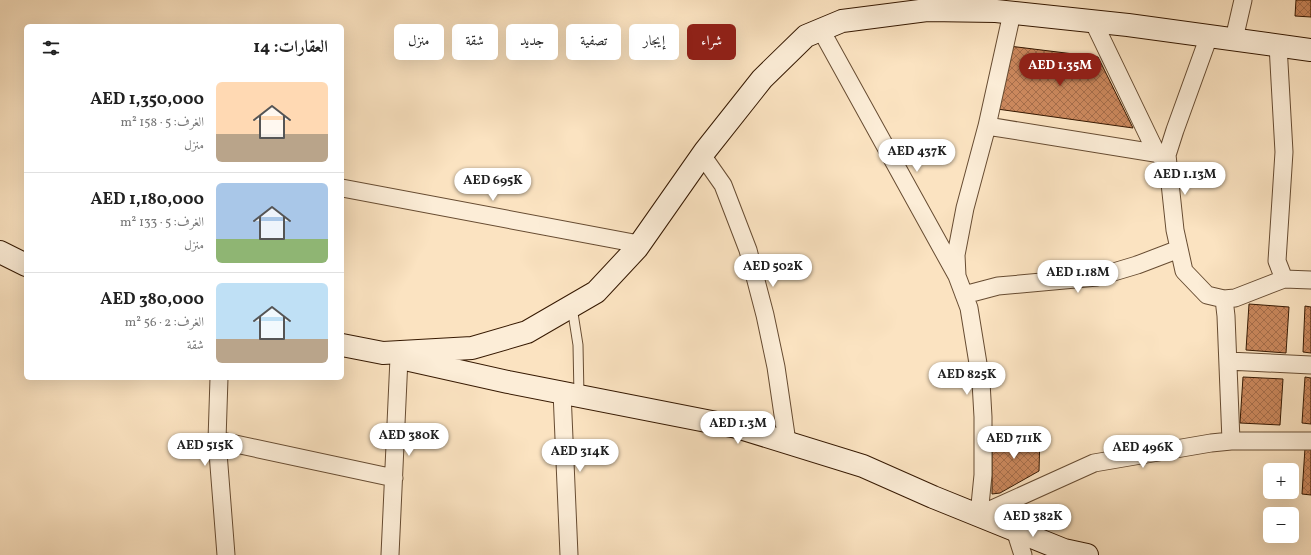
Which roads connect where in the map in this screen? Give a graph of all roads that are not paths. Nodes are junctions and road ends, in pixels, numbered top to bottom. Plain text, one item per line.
1 (1243, 0) edge
2 (986, 6) edge
3 (1012, 13) junction
4 (1093, 21) junction
5 (821, 30) junction
6 (1209, 36) junction
7 (1234, 39) junction
8 (1278, 45) junction
9 (1311, 50) edge
10 (987, 126) junction
11 (1162, 154) junction
12 (702, 155) junction
13 (344, 188) edge
14 (639, 244) junction
15 (1179, 249) junction
16 (0, 252) edge
17 (24, 264) edge
18 (957, 276) junction
19 (1284, 279) junction
20 (1311, 280) edge
21 (964, 295) junction
22 (1224, 299) junction
23 (572, 306) junction
24 (344, 344) edge
25 (391, 355) junction
26 (1228, 361) junction
27 (1311, 365) edge
28 (219, 380) edge
29 (570, 394) junction
30 (217, 440) junction
31 (1231, 441) junction
32 (1311, 441) edge
33 (787, 442) junction
34 (394, 478) junction
35 (979, 515) junction
36 (1015, 530) junction
37 (226, 555) edge
38 (390, 555) edge
39 (569, 555) edge
40 (1023, 555) edge
41 (1087, 555) edge

1 - 7 street
2 - 3 street
2 - 5 street
3 - 4 street
3 - 10 street
4 - 6 street
4 - 11 street
5 - 12 street
5 - 18 street
6 - 7 street
6 - 11 street
7 - 8 street
8 - 9 street
8 - 19 street
10 - 11 street
10 - 18 street
11 - 15 street
12 - 14 street
12 - 33 street
13 - 14 street
14 - 23 street
15 - 21 street
15 - 22 street
16 - 17 street
18 - 21 street
19 - 20 street
19 - 22 street
21 - 35 street
22 - 26 street
23 - 25 street
23 - 29 lane
24 - 25 street
25 - 29 street
25 - 34 street
26 - 27 street
26 - 31 street
28 - 30 street
29 - 33 street
29 - 39 street
30 - 34 street
30 - 37 street
31 - 32 street
31 - 35 street
33 - 35 street
34 - 38 street
35 - 36 street
36 - 40 street
36 - 41 street

